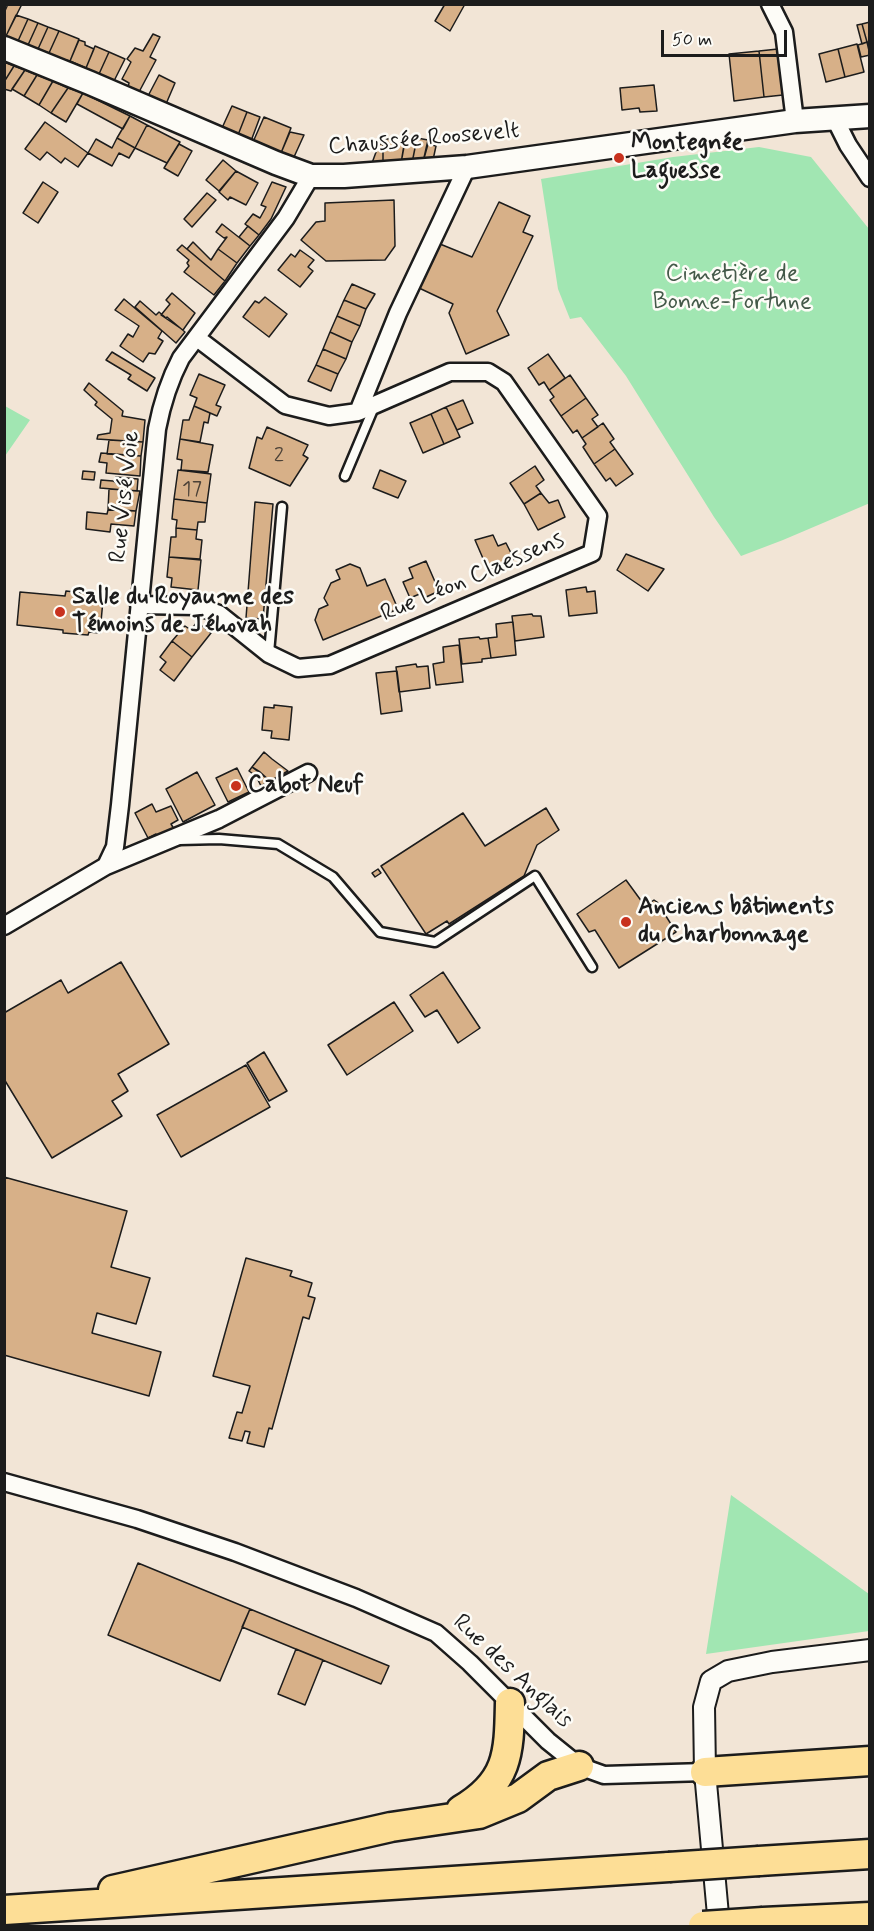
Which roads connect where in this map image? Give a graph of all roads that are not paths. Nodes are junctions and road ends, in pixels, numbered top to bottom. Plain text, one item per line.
1 (770, 4) edge
2 (4, 48) edge
3 (870, 116) edge
4 (834, 117) junction
5 (795, 121) junction
6 (467, 167) junction
7 (311, 176) junction
8 (870, 178) edge
9 (197, 338) junction
10 (374, 406) junction
11 (358, 412) junction
12 (345, 476) dead end
13 (282, 507) dead end
14 (139, 605) junction
15 (269, 654) junction
16 (308, 773) dead end
17 (170, 841) junction
18 (106, 866) junction
19 (4, 926) edge
20 (592, 967) dead end
21 (4, 1482) edge
22 (870, 1650) edge
23 (510, 1703) junction
24 (870, 1761) edge
25 (579, 1766) junction
26 (705, 1772) junction
27 (449, 1817) junction
28 (870, 1854) edge
29 (56, 1907) junction
30 (4, 1910) edge
31 (870, 1917) edge
32 (703, 1926) edge
33 (719, 1926) edge

1 - 5 street
2 - 7 main road, Chaussée Roosevelt
3 - 4 main road, Chaussée Roosevelt
4 - 5 main road, Chaussée Roosevelt
4 - 8 street
5 - 6 main road, Chaussée Roosevelt
6 - 7 main road, Chaussée Roosevelt
6 - 11 street
7 - 9 street, Rue Visé Voie
9 - 11 street, Rue Léon Claessens
9 - 14 street, Rue Visé Voie
10 - 11 street, Rue Léon Claessens
10 - 12 lane
10 - 15 street, Rue Léon Claessens
13 - 15 lane
14 - 15 street, Rue Léon Claessens
14 - 18 street, Rue Visé Voie
16 - 17 street
17 - 18 street
17 - 20 lane
18 - 19 street
21 - 23 street, Rue des Anglais
22 - 26 street
23 - 25 street, Rue des Anglais
23 - 27 highway
24 - 26 highway
25 - 26 street, Rue des Anglais
25 - 27 highway
26 - 33 street
27 - 29 highway
28 - 29 highway, bridge
29 - 30 highway
31 - 32 highway, bridge

